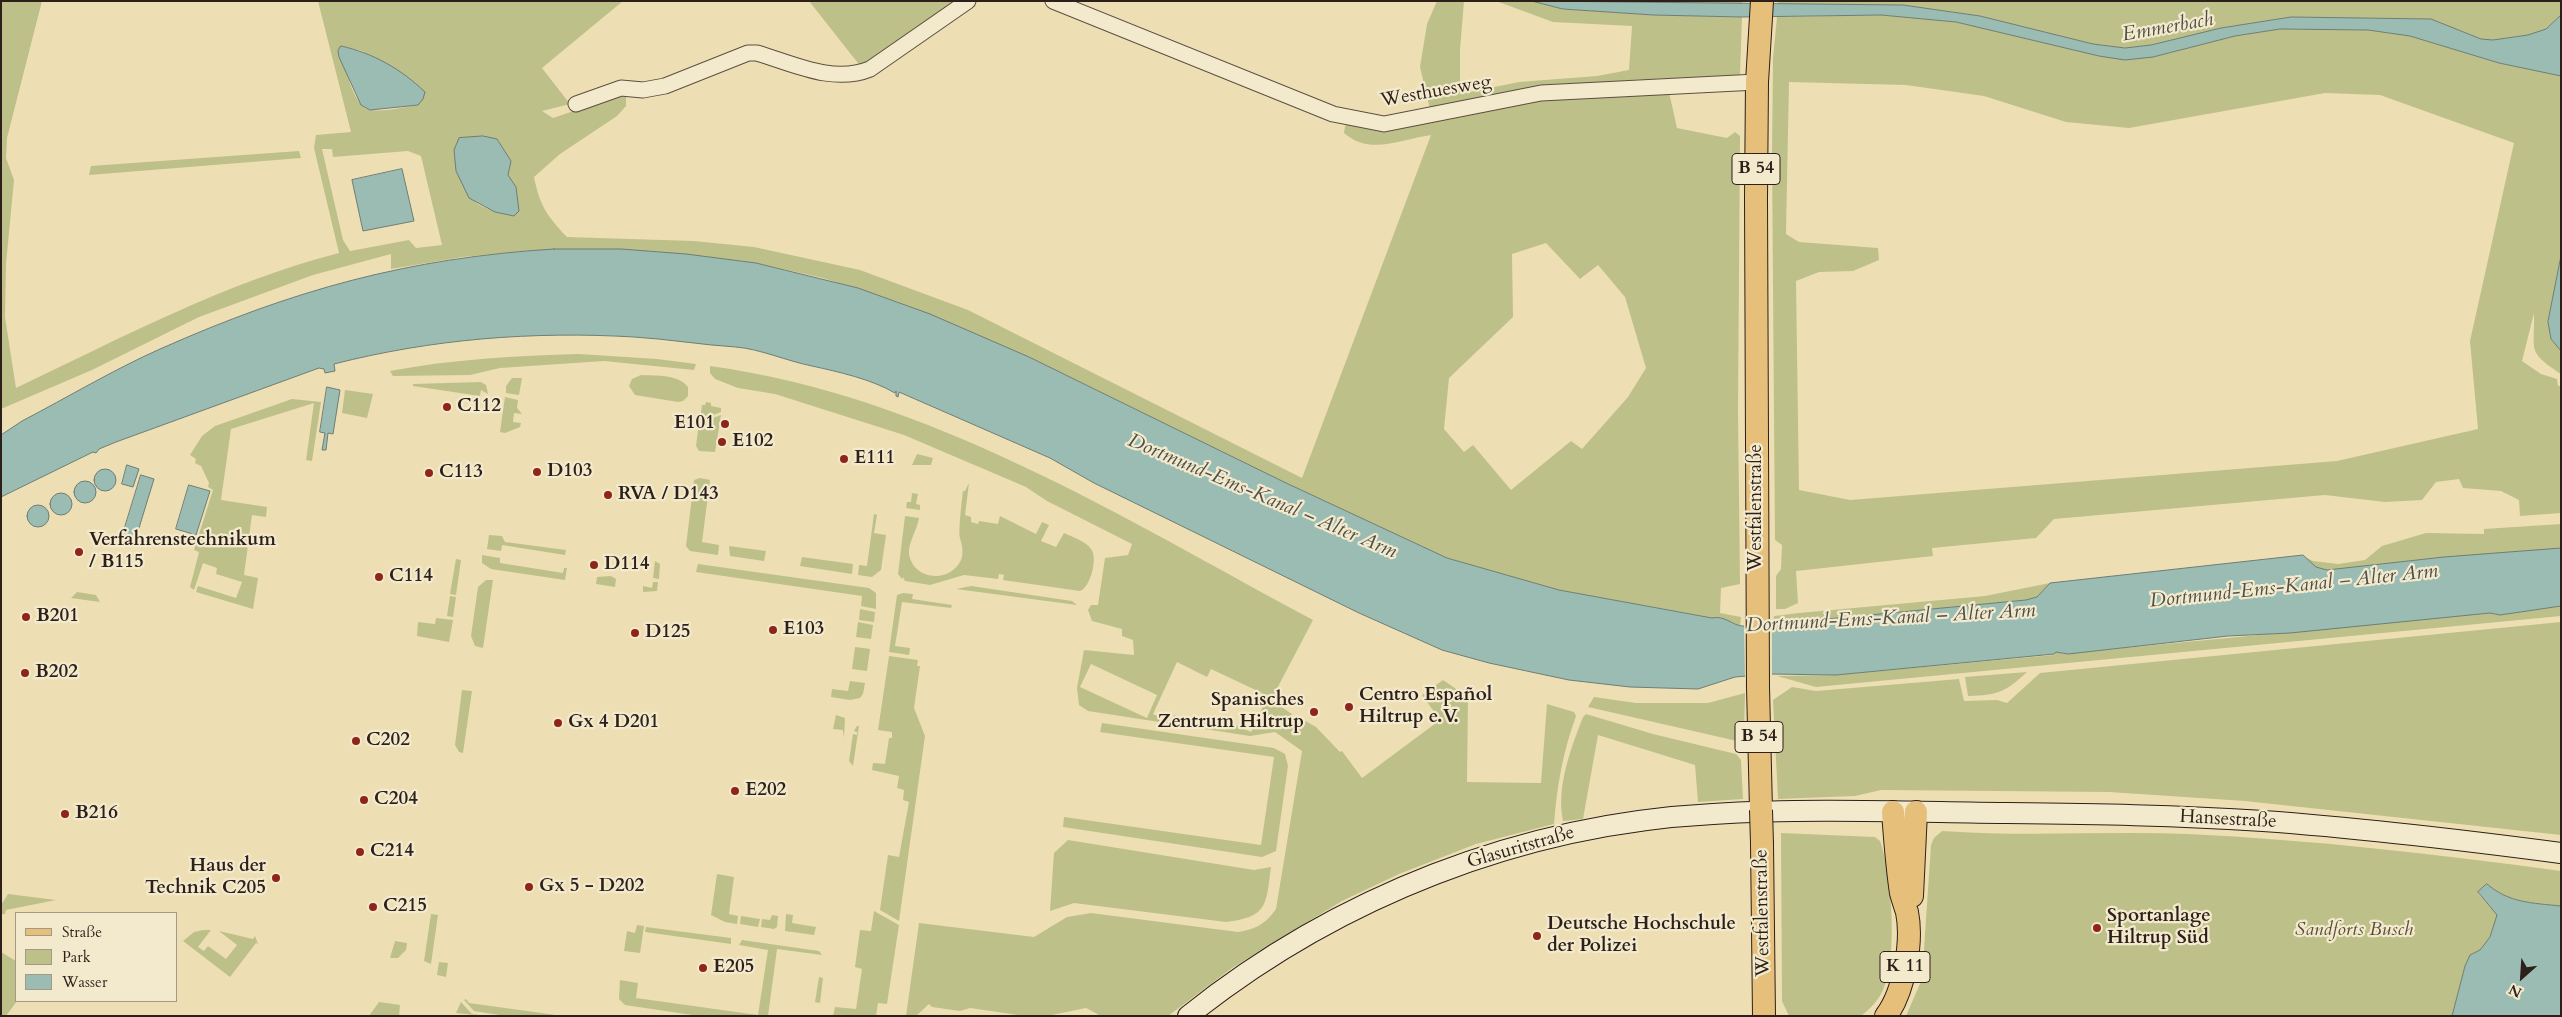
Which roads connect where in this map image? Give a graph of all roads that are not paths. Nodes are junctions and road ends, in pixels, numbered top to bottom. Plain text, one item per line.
1 (968, 1) edge
2 (1052, 1) edge
3 (1762, 1) edge
4 (1757, 82) junction
5 (576, 104) dead end
6 (1894, 812) junction
7 (1916, 812) junction
8 (2561, 853) edge
9 (1907, 913) junction
10 (1188, 1016) edge
11 (1764, 1016) edge
12 (1886, 1016) edge

1 - 5 street
2 - 4 street, Westhuesweg
3 - 4 main road, Westfalenstraße / B 54
4 - 11 main road, Westfalenstraße / B 54, bridge
6 - 7 main road, Hansestraße
6 - 9 main road, K 11
6 - 10 main road, Glasuritstraße
7 - 8 main road, Hansestraße
7 - 9 main road, K 11
9 - 12 main road, K 11

